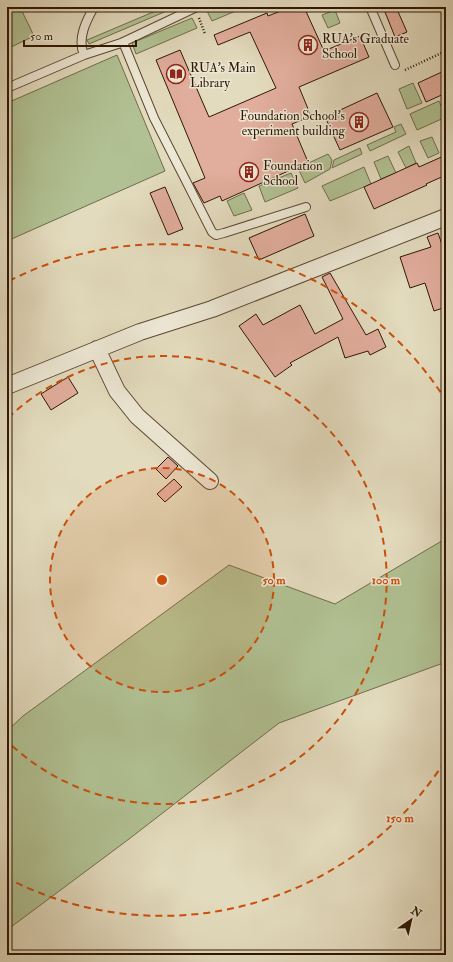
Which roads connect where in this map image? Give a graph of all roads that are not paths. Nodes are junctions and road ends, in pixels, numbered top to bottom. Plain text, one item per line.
1 (94, 7) edge
2 (370, 7) edge
3 (197, 10) edge
4 (123, 42) junction
5 (84, 55) junction
6 (395, 65) dead end
7 (7, 88) edge
8 (306, 207) dead end
9 (446, 217) edge
10 (97, 349) junction
11 (7, 386) edge
12 (210, 481) dead end

1 - 5 lane
2 - 6 lane
3 - 4 lane
4 - 5 lane
4 - 8 lane
5 - 7 lane
9 - 10 street
10 - 11 street
10 - 12 street

